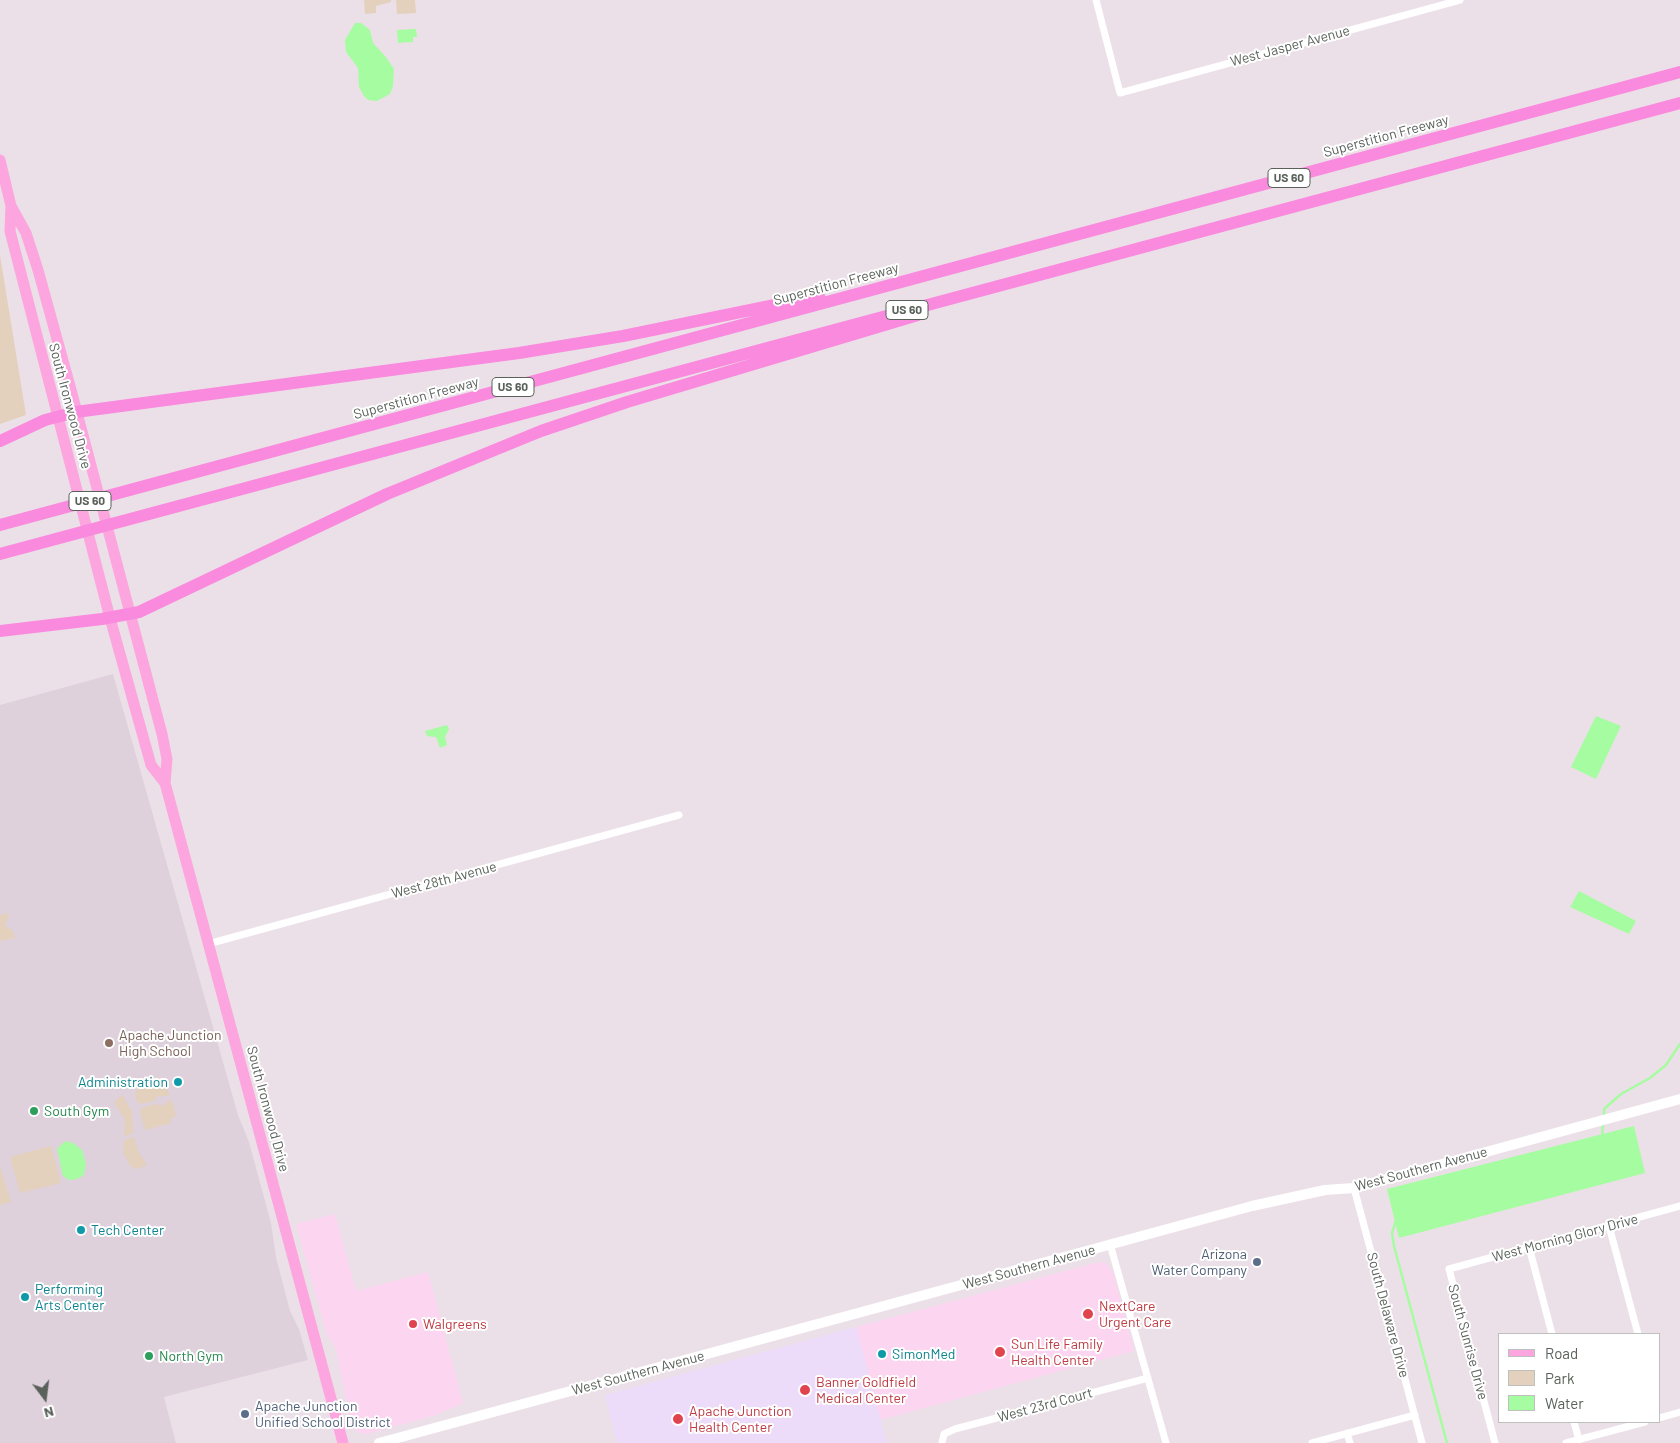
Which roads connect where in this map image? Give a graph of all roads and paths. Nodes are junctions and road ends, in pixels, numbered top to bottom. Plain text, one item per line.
1 (1096, 0) edge
2 (1460, 0) edge
3 (1680, 72) edge
4 (1680, 103) edge
5 (0, 160) edge
6 (11, 206) junction
7 (898, 283) junction
8 (1005, 284) junction
9 (76, 412) junction
10 (56, 417) junction
11 (0, 441) edge
12 (0, 525) edge
13 (0, 554) edge
14 (130, 614) junction
15 (110, 618) junction
16 (0, 631) edge
17 (165, 783) junction
18 (679, 815) dead end
19 (208, 944) junction
20 (1680, 1100) edge
21 (1354, 1188) junction
22 (1680, 1206) edge
23 (1609, 1226) junction
24 (1110, 1244) junction
25 (1529, 1247) junction
26 (1449, 1269) joint
27 (1552, 1333) edge
28 (1638, 1333) edge
29 (1148, 1378) junction
30 (1680, 1412) edge
31 (1415, 1415) junction
32 (1660, 1416) edge
33 (1574, 1423) edge
34 (1641, 1423) edge
35 (1347, 1433) junction
36 (1579, 1440) junction
37 (343, 1443) edge
38 (379, 1443) edge
39 (942, 1443) edge
40 (1166, 1443) edge
41 (1312, 1443) edge
42 (1350, 1443) edge
43 (1422, 1443) edge
44 (1495, 1443) edge
45 (1566, 1443) edge

1 - 2 street, West Jasper Avenue
3 - 7 highway, Superstition Freeway / US 60
4 - 8 highway, US 60
5 - 6 main road, South Ironwood Drive
6 - 9 main road, South Ironwood Drive
6 - 10 main road, South Ironwood Drive
7 - 9 highway
7 - 12 highway, Superstition Freeway / US 60
8 - 13 highway, US 60
8 - 14 highway
9 - 10 highway
9 - 14 main road, South Ironwood Drive
10 - 11 highway
10 - 15 main road, South Ironwood Drive
14 - 15 highway
14 - 17 main road, South Ironwood Drive
15 - 16 highway
15 - 17 main road, South Ironwood Drive
17 - 19 main road, South Ironwood Drive
18 - 19 street, West 28th Avenue
19 - 37 main road, South Ironwood Drive
20 - 21 main road, West Southern Avenue
21 - 24 main road, West Southern Avenue
21 - 31 street, South Delaware Drive
22 - 23 street, West Morning Glory Drive
23 - 25 street, West Morning Glory Drive
23 - 28 street
24 - 29 street
24 - 38 main road, West Southern Avenue
25 - 26 street, West Morning Glory Drive
25 - 27 street
26 - 44 street, South Sunrise Drive
29 - 39 street, West 23rd Court
29 - 40 street
30 - 32 street
31 - 35 street
31 - 43 street, South Delaware Drive
33 - 36 street
34 - 36 street
35 - 41 street
35 - 42 street
36 - 45 street

